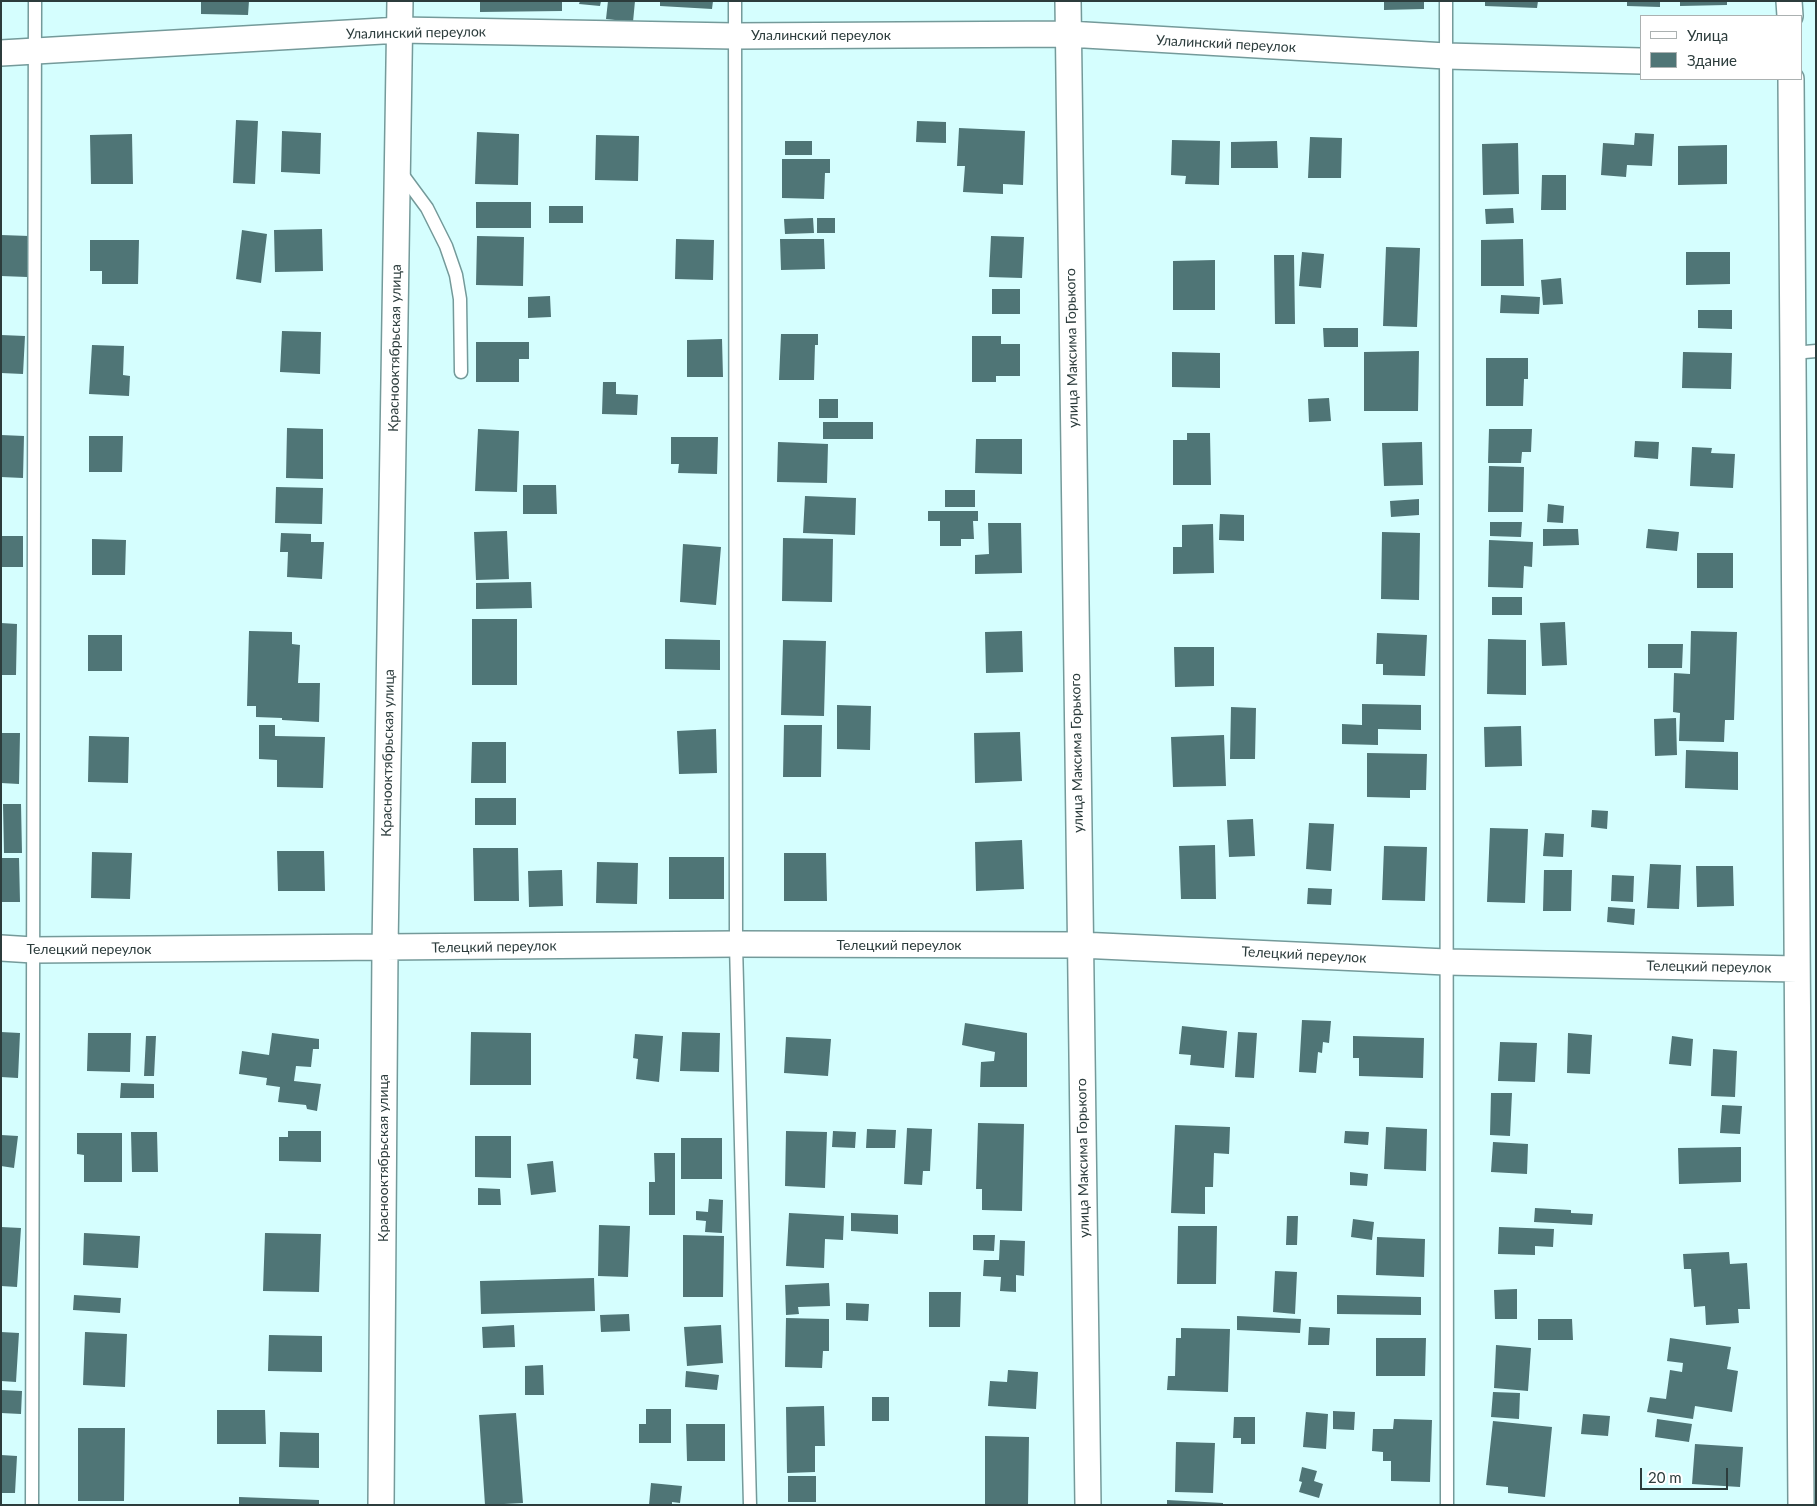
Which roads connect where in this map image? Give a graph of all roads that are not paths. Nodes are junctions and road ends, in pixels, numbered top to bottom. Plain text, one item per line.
1 (34, 1) edge
2 (400, 1) edge
3 (735, 1) edge
4 (1068, 1) edge
5 (1446, 1) edge
6 (1789, 1) edge
7 (1790, 15) edge
8 (400, 30) junction
9 (1068, 34) junction
10 (734, 36) junction
11 (34, 51) junction
12 (1, 53) edge
13 (1446, 56) junction
14 (1640, 62) edge
15 (1791, 80) edge
16 (398, 168) junction
17 (1804, 352) edge
18 (461, 372) dead end
19 (736, 944) junction
20 (1080, 945) junction
21 (1, 948) edge
22 (385, 948) junction
23 (33, 950) junction
24 (1446, 962) junction
25 (1797, 969) junction
26 (32, 1505) edge
27 (381, 1505) edge
28 (750, 1505) edge
29 (1088, 1505) edge
30 (1447, 1505) edge
31 (1801, 1505) edge

1 - 11 lane
2 - 8 street, Краснооктябрьская улица
3 - 10 lane
4 - 9 street, улица Максима Горького
5 - 13 lane
6 - 7 street
8 - 10 street, Улалинский переулок
8 - 11 street, Улалинский переулок
8 - 16 street, Краснооктябрьская улица
9 - 10 street, Улалинский переулок
9 - 13 street, Улалинский переулок
9 - 20 street, улица Максима Горького
10 - 19 lane
11 - 12 street, Улалинский переулок
11 - 23 lane
13 - 14 street, Улалинский переулок
13 - 24 lane
15 - 17 street
16 - 18 lane
16 - 22 street, Краснооктябрьская улица
17 - 25 street
19 - 20 street, Телецкий переулок
19 - 22 street, Телецкий переулок
19 - 28 lane
20 - 24 street, Телецкий переулок
20 - 29 street, улица Максима Горького
21 - 23 street, Телецкий переулок
22 - 23 street, Телецкий переулок
22 - 27 street, Краснооктябрьская улица
23 - 26 lane
24 - 25 street, Телецкий переулок
24 - 30 lane
25 - 31 street

